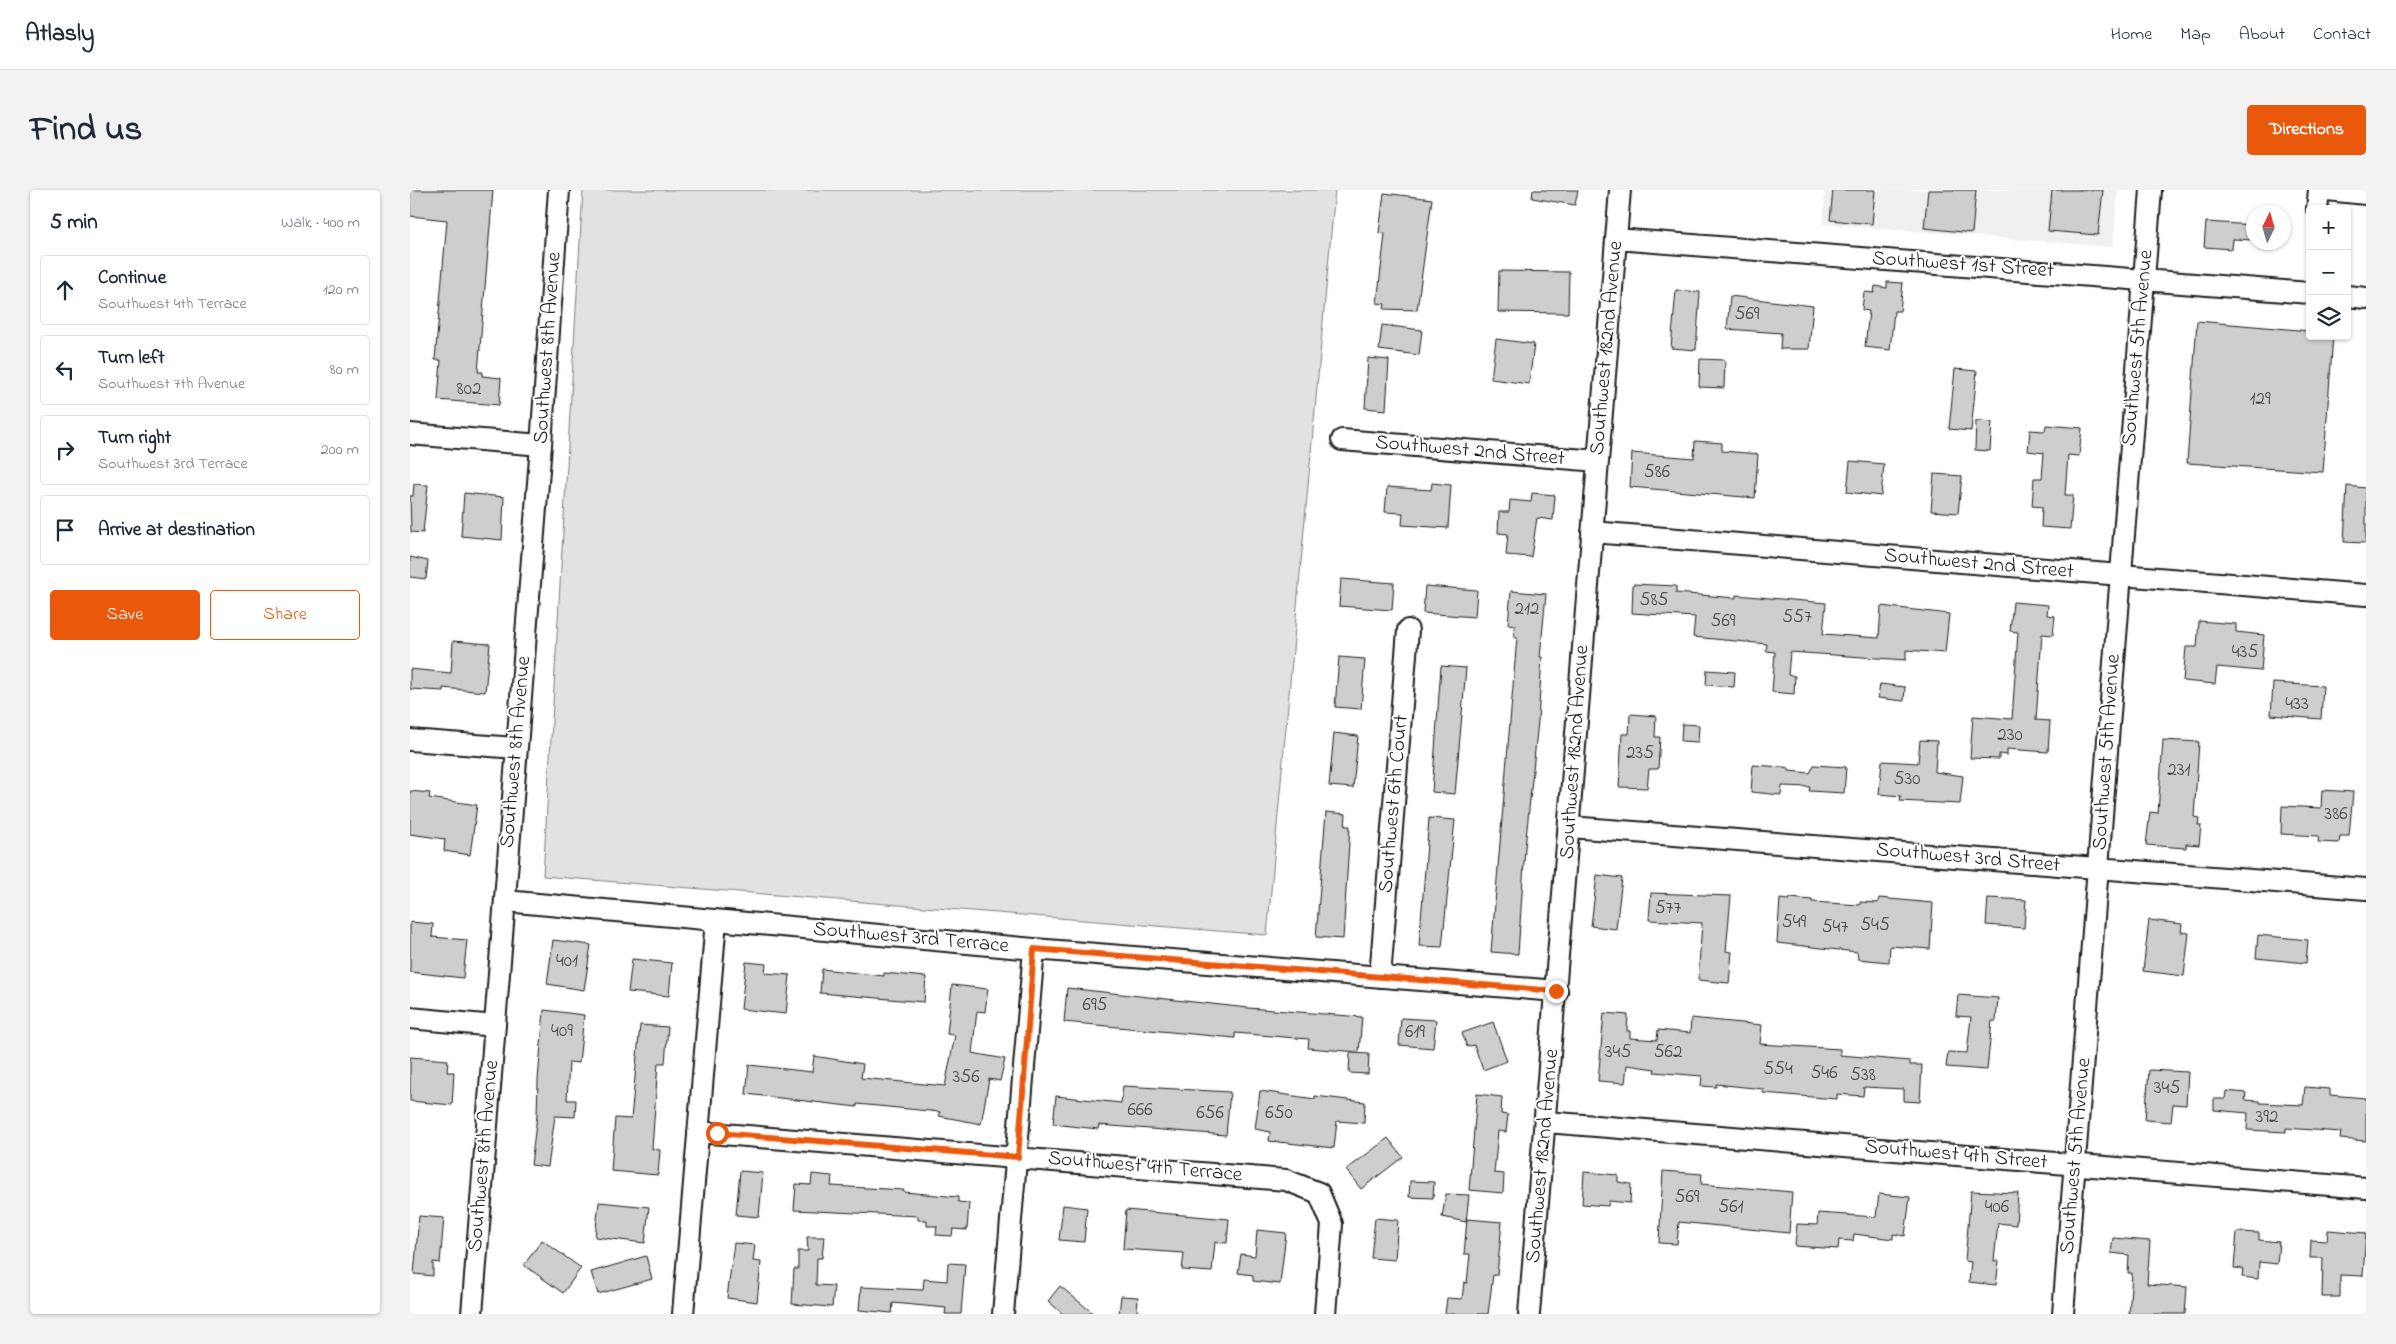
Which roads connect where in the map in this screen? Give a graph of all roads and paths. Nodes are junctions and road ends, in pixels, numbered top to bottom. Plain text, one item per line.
1 (559, 190) edge
2 (1620, 190) edge
3 (2151, 190) edge
4 (2318, 190) edge
5 (2327, 190) edge
6 (2366, 194) edge
7 (2317, 205) edge
8 (1616, 239) junction
9 (2144, 279) junction
10 (2306, 293) edge
11 (2351, 296) edge
12 (2366, 298) edge
13 (410, 434) edge
14 (1342, 440) dead end
15 (541, 445) junction
16 (1598, 461) junction
17 (1592, 532) junction
18 (2120, 576) junction
19 (2366, 595) edge
20 (1408, 630) dead end
21 (410, 740) edge
22 (516, 748) junction
23 (1570, 827) junction
24 (2098, 868) junction
25 (2366, 890) edge
26 (505, 901) junction
27 (716, 920) junction
28 (1034, 949) junction
29 (1380, 977) junction
30 (1556, 991) junction
31 (410, 1018) edge
32 (495, 1026) junction
33 (1546, 1122) junction
34 (698, 1132) junction
35 (1018, 1157) junction
36 (2075, 1165) junction
37 (2366, 1188) edge
38 (472, 1314) edge
39 (683, 1314) edge
40 (1003, 1314) edge
41 (1325, 1314) edge
42 (1529, 1314) edge
43 (2063, 1314) edge

1 - 15 street, Southwest 8th Avenue
2 - 8 street, Southwest 182nd Avenue
3 - 9 street, Southwest 5th Avenue
4 - 7 street
5 - 6 street
8 - 9 street, Southwest 1st Street
8 - 16 street, Southwest 182nd Avenue
9 - 10 street, Southwest 1st Street
9 - 18 street, Southwest 5th Avenue
11 - 12 street
13 - 15 street
14 - 16 street, Southwest 2nd Street
15 - 22 street, Southwest 8th Avenue
16 - 17 street, Southwest 182nd Avenue
17 - 18 street, Southwest 2nd Street
17 - 23 street, Southwest 182nd Avenue
18 - 19 street, Southwest 2nd Street
18 - 24 street, Southwest 5th Avenue
20 - 29 street, Southwest 6th Court
21 - 22 street
22 - 26 street, Southwest 8th Avenue
23 - 24 street, Southwest 3rd Street
23 - 30 street, Southwest 182nd Avenue
24 - 25 street, Southwest 3rd Street
24 - 36 street, Southwest 5th Avenue
26 - 27 street, Southwest 3rd Terrace
26 - 32 street, Southwest 8th Avenue
27 - 28 street, Southwest 3rd Terrace
27 - 34 street
28 - 29 street, Southwest 3rd Terrace
28 - 35 street
29 - 30 street, Southwest 3rd Terrace
30 - 33 street, Southwest 182nd Avenue
31 - 32 street
32 - 38 street, Southwest 8th Avenue
33 - 36 street, Southwest 4th Street
33 - 42 street, Southwest 182nd Avenue
34 - 35 street, Southwest 4th Terrace
34 - 39 street
35 - 40 street
35 - 41 street, Southwest 4th Terrace
36 - 37 street, Southwest 4th Street
36 - 43 street, Southwest 5th Avenue

